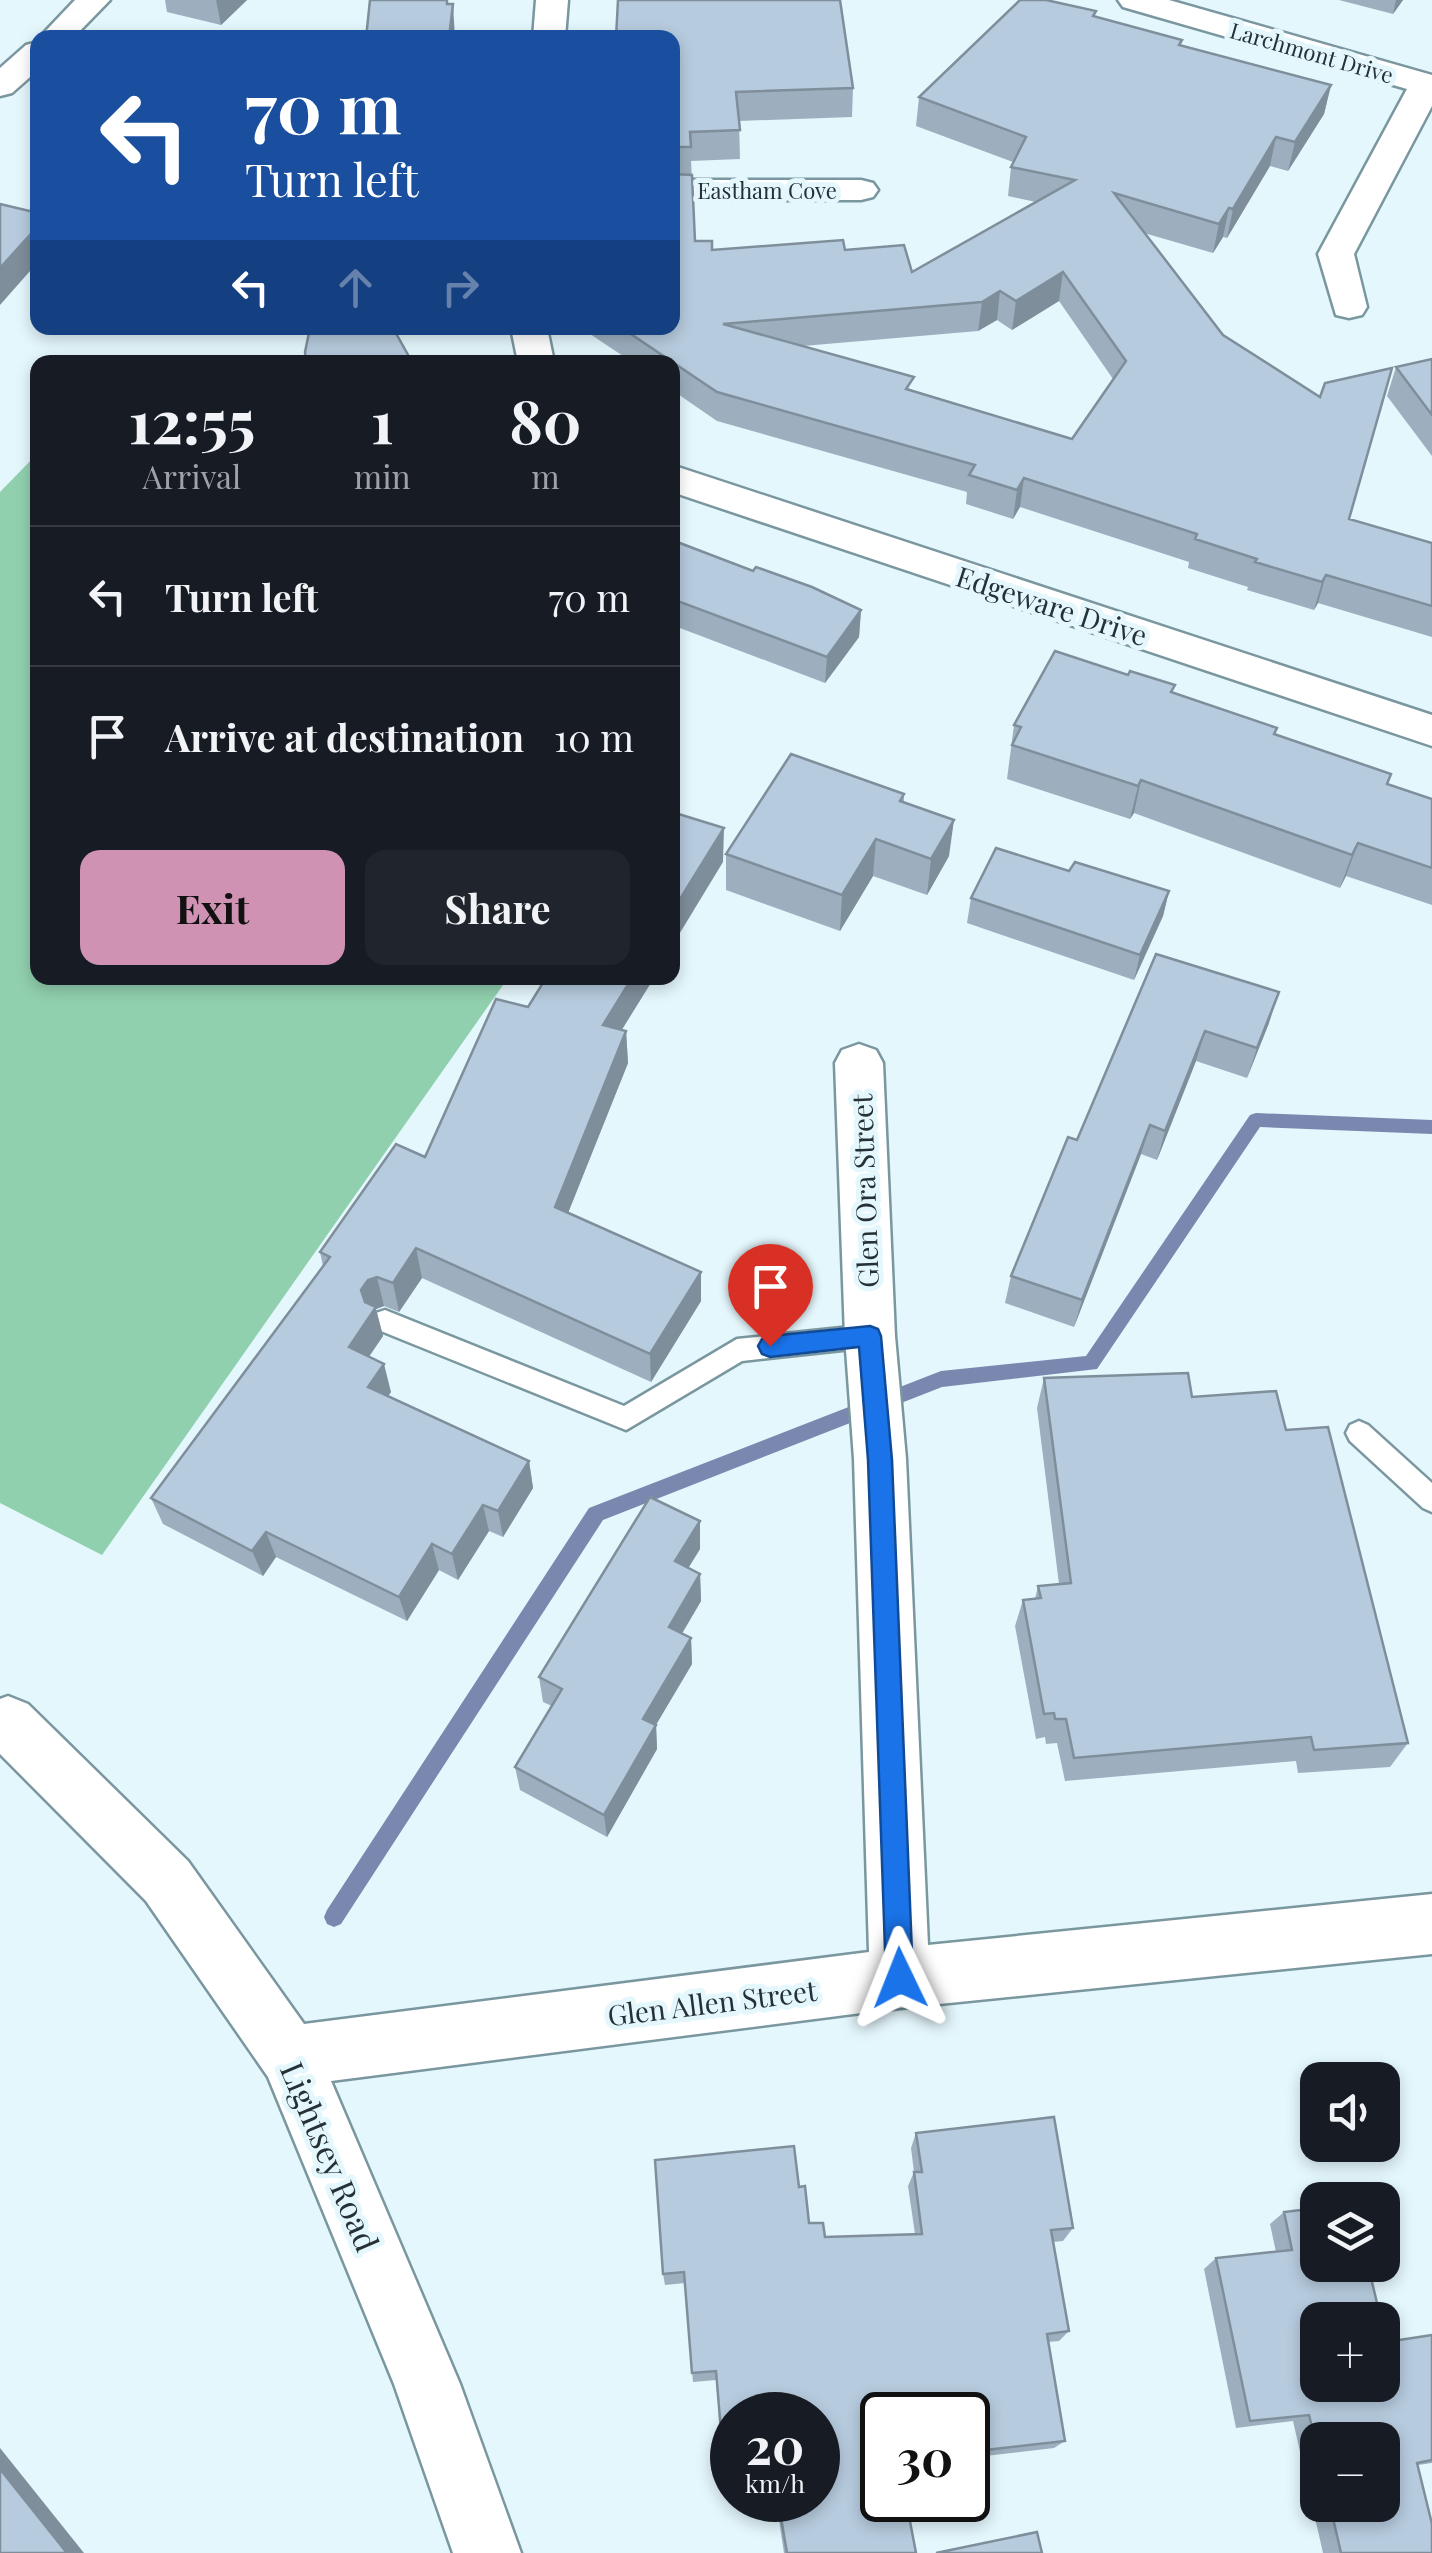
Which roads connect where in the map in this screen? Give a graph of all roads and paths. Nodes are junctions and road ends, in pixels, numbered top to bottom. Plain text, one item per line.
1 (94, 0) edge
2 (552, 0) edge
3 (1134, 0) edge
4 (62, 30) edge
5 (550, 30) edge
6 (30, 59) edge
7 (1429, 85) edge
8 (0, 86) edge
9 (680, 190) edge
10 (861, 190) dead end
11 (1349, 307) dead end
12 (680, 481) edge
13 (1432, 731) edge
14 (859, 1063) dead end
15 (385, 1321) dead end
16 (870, 1336) junction
17 (1358, 1433) dead end
18 (1432, 1500) edge
19 (8, 1723) dead end
20 (1432, 1924) edge
21 (900, 1978) junction
22 (290, 2056) junction
23 (487, 2553) edge

1 - 4 street
2 - 5 street
3 - 7 street, Larchmont Drive
6 - 8 street
7 - 11 street
9 - 10 street, Eastham Cove
12 - 13 street, Edgeware Drive
14 - 16 street, Glen Ora Street
15 - 16 lane
16 - 21 street, Glen Ora Street
17 - 18 lane
19 - 22 street, Lightsey Road
20 - 21 street, Glen Allen Street
21 - 22 street, Glen Allen Street
22 - 23 street, Lightsey Road

